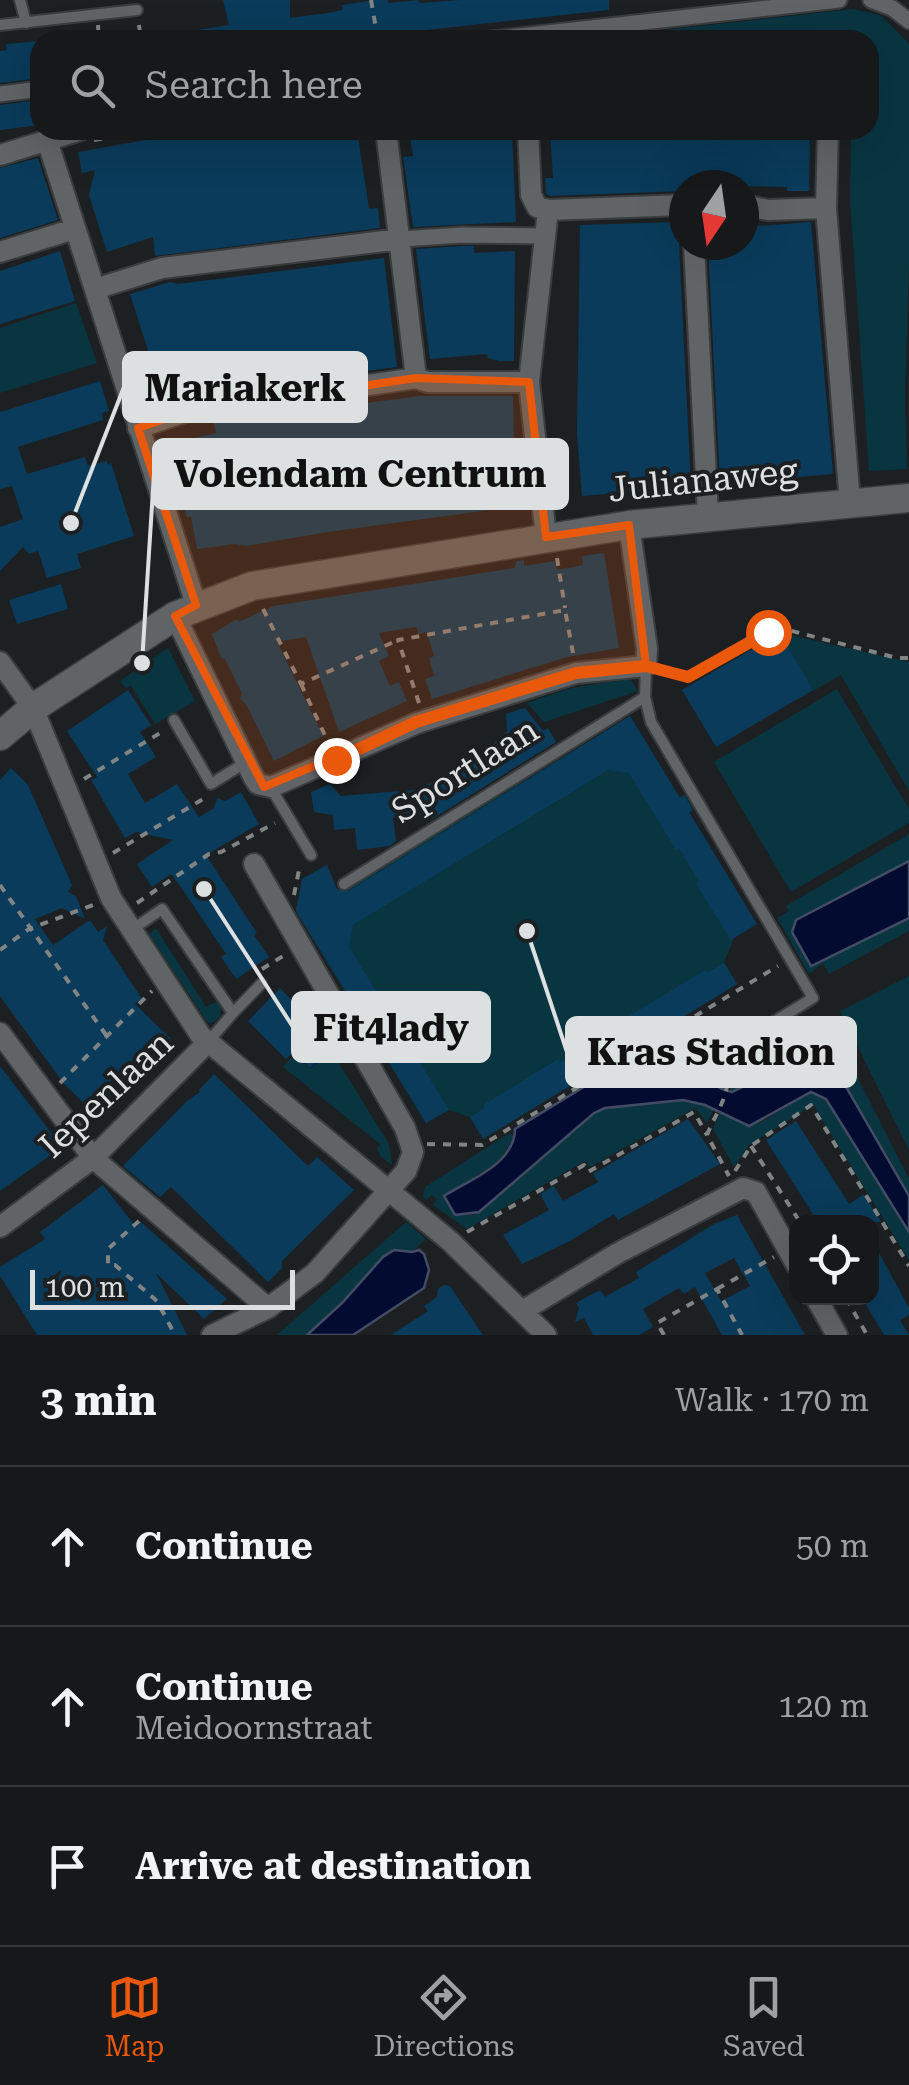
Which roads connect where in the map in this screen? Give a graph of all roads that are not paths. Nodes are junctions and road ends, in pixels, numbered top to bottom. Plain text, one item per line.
1 (20, 0) edge
2 (839, 0) edge
3 (871, 0) edge
4 (137, 10) dead end
5 (909, 21) edge
6 (26, 23) junction
7 (0, 25) edge
8 (573, 30) edge
9 (30, 91) edge
10 (0, 94) edge
11 (47, 140) joint
12 (387, 140) edge
13 (528, 140) edge
14 (828, 140) edge
15 (0, 155) edge
16 (669, 206) edge
17 (759, 208) edge
18 (826, 208) junction
19 (548, 210) junction
20 (74, 229) junction
21 (545, 236) junction
22 (401, 239) junction
23 (0, 252) edge
24 (695, 260) edge
25 (95, 289) junction
26 (416, 378) junction
27 (530, 382) junction
28 (138, 428) junction
29 (909, 498) edge
30 (850, 503) junction
31 (708, 516) junction
32 (629, 524) junction
33 (552, 546) junction
34 (185, 610) junction
35 (0, 662) edge
36 (646, 666) junction
37 (645, 697) junction
38 (37, 717) junction
39 (175, 722) road end
40 (3, 730) edge
41 (246, 762) junction
42 (271, 787) junction
43 (311, 854) road end
44 (254, 864) dead end
45 (344, 884) dead end
46 (121, 914) junction
47 (262, 984) road end
48 (233, 1012) junction
49 (0, 1033) edge
50 (207, 1043) junction
51 (722, 1054) road end
52 (93, 1158) junction
53 (390, 1191) junction
54 (0, 1227) edge
55 (789, 1251) edge
56 (820, 1305) edge
57 (268, 1308) junction
58 (524, 1310) junction
59 (212, 1335) edge
60 (546, 1335) edge
61 (837, 1335) edge

1 - 6 lane
2 - 8 street
3 - 5 street
4 - 6 lane
6 - 7 lane
9 - 10 street
11 - 15 street
11 - 20 street
12 - 22 street
13 - 19 street
14 - 18 street
16 - 19 street
17 - 18 street
18 - 30 street
19 - 21 street
20 - 23 street
20 - 25 street
21 - 22 street
21 - 27 street
22 - 25 street
22 - 26 street
24 - 31 street
25 - 28 street
26 - 27 street
26 - 28 street
27 - 33 street
28 - 34 street
29 - 30 main road, Julianaweg
30 - 31 main road, Julianaweg
31 - 32 main road, Julianaweg
32 - 33 main road, Julianaweg
32 - 36 street
33 - 34 main road, Julianaweg
34 - 38 main road, Julianaweg
34 - 41 street
35 - 38 street
36 - 37 lane
36 - 42 street
37 - 45 lane, Sportlaan
37 - 51 lane
38 - 40 main road, Julianaweg
38 - 46 street
39 - 41 lane
41 - 42 street
42 - 43 lane
44 - 53 street
46 - 48 lane
46 - 50 street
47 - 48 lane
48 - 50 lane
49 - 52 street
50 - 52 street, Iepenlaan
50 - 53 street
52 - 54 street, Iepenlaan
52 - 57 street
53 - 57 street
53 - 58 street
55 - 58 street
56 - 61 street
57 - 59 street
58 - 60 street

